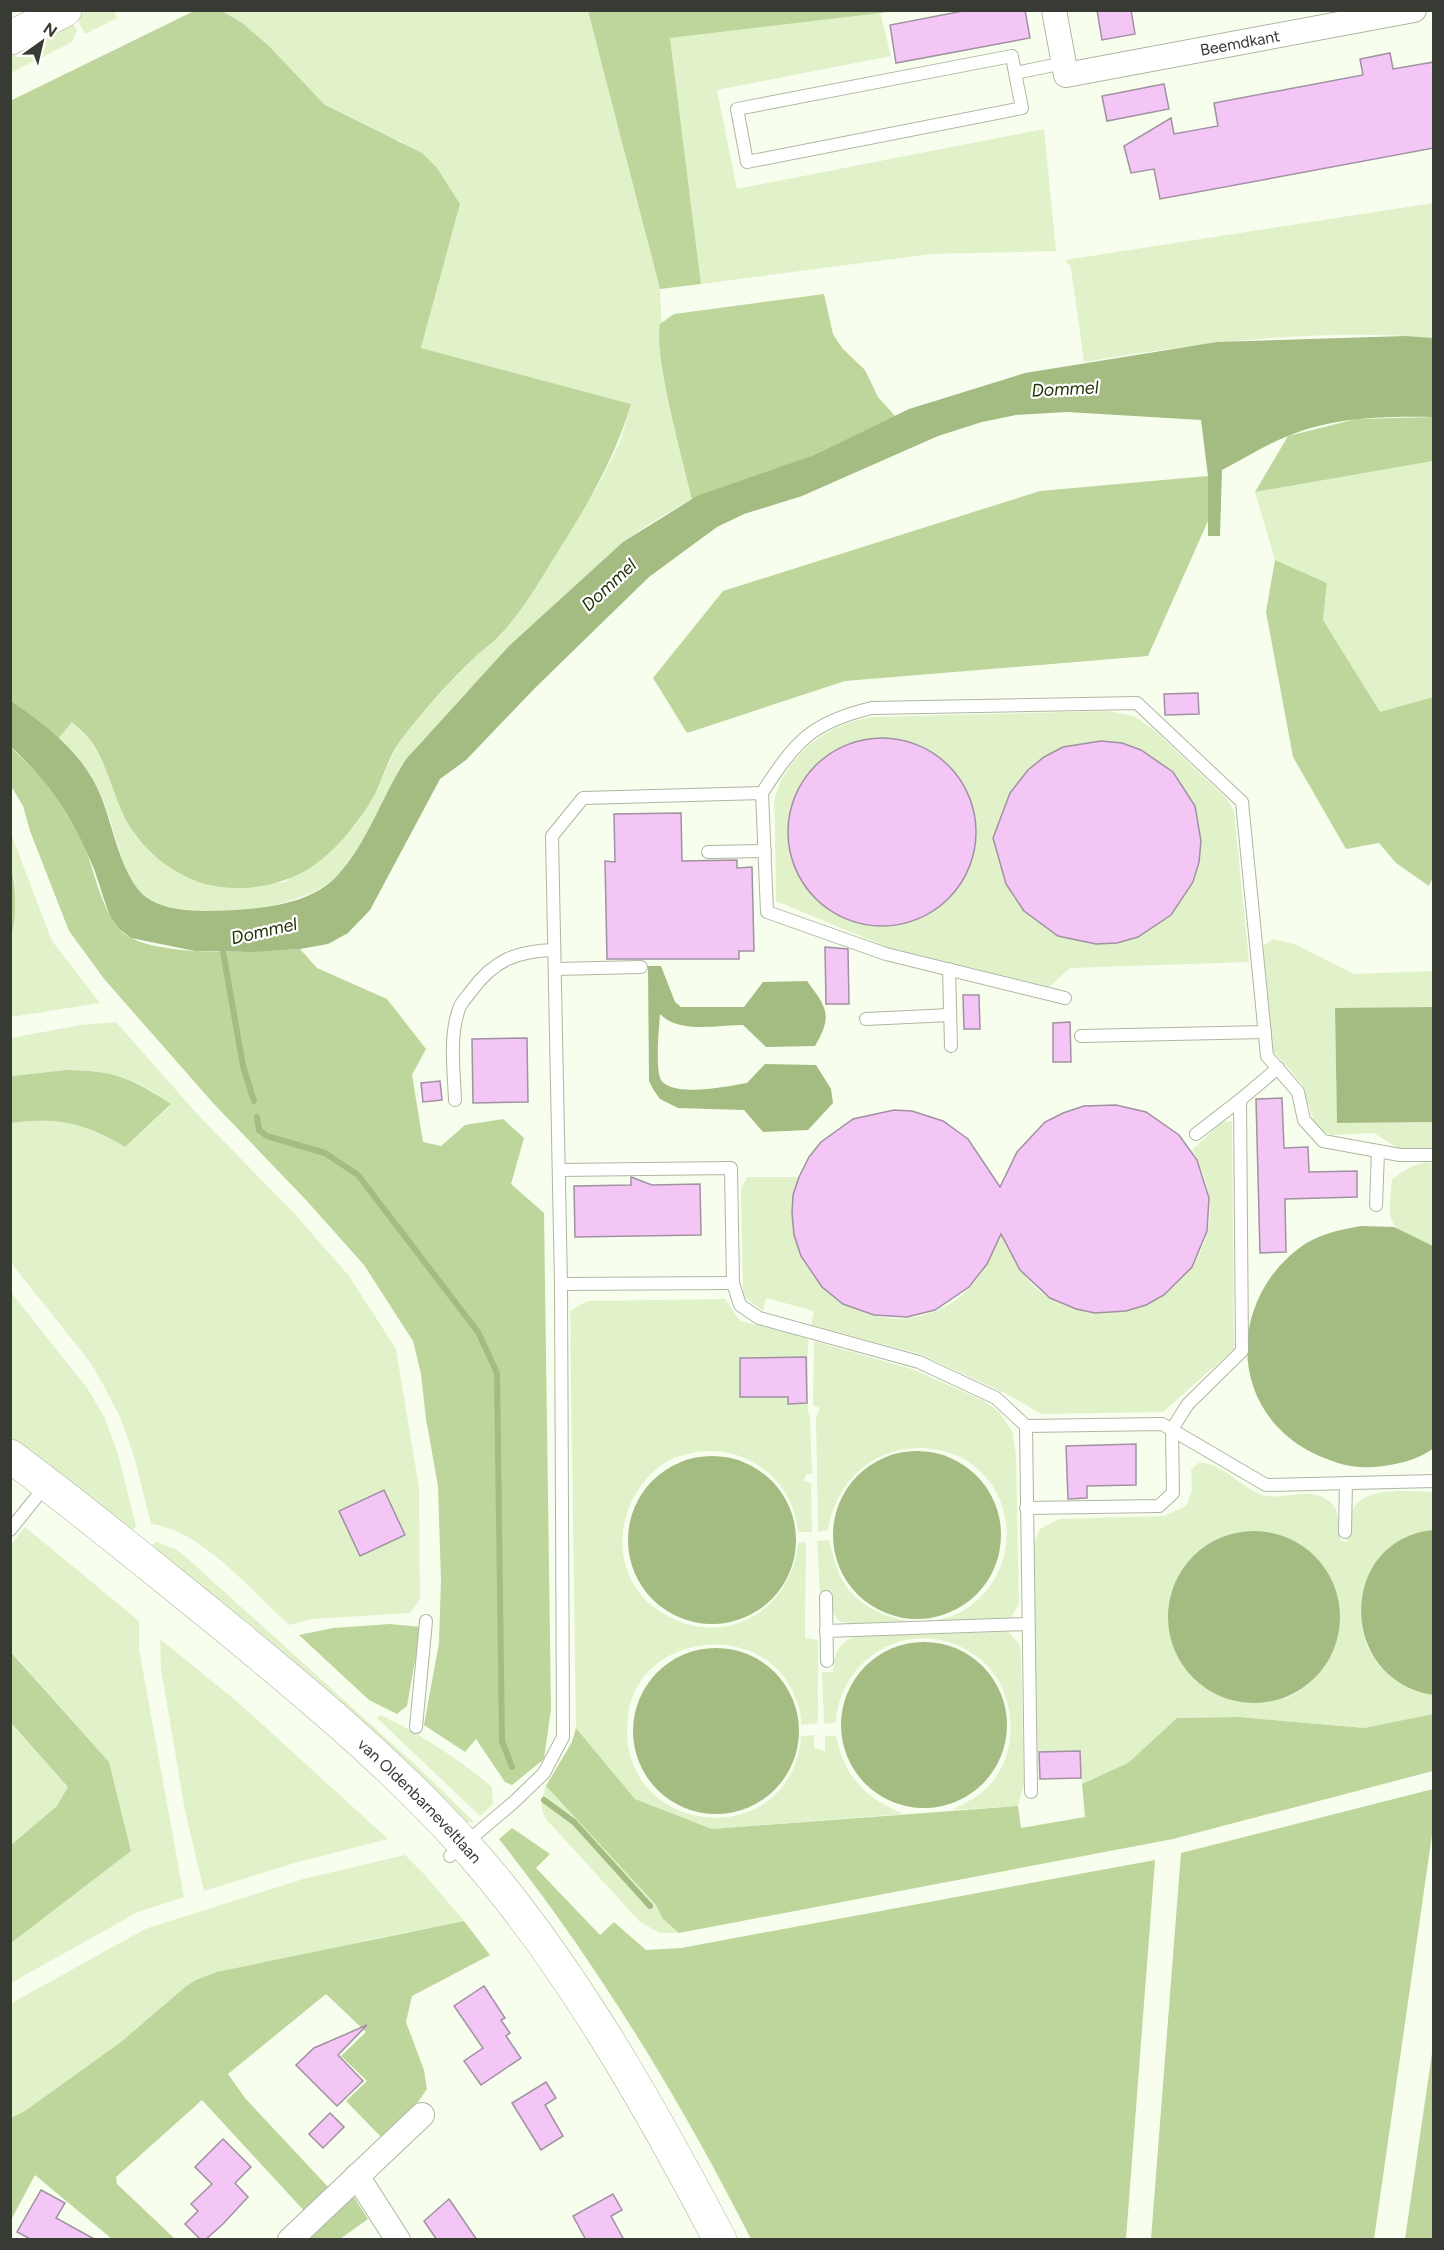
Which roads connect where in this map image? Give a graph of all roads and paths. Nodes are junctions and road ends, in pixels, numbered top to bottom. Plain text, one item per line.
1 (65, 10) edge
2 (1054, 10) edge
3 (1414, 10) edge
4 (1328, 18) edge
5 (10, 38) edge
6 (1065, 69) junction
7 (1016, 73) junction
8 (762, 793) junction
9 (765, 851) junction
10 (708, 852) dead end
11 (554, 950) junction
12 (641, 967) dead end
13 (555, 969) junction
14 (949, 969) junction
15 (1065, 998) dead end
16 (950, 1015) junction
17 (866, 1019) dead end
18 (1264, 1032) junction
19 (1081, 1036) dead end
20 (951, 1046) dead end
21 (1278, 1068) junction
22 (455, 1100) dead end
23 (1240, 1100) junction
24 (1196, 1134) dead end
25 (1378, 1152) junction
26 (1434, 1155) edge
27 (558, 1170) junction
28 (1376, 1205) dead end
29 (733, 1283) junction
30 (561, 1284) junction
31 (1026, 1426) junction
32 (1172, 1429) junction
33 (10, 1456) edge
34 (1434, 1481) edge
35 (1346, 1483) junction
36 (31, 1487) edge
37 (1026, 1508) junction
38 (10, 1530) edge
39 (1345, 1532) dead end
40 (826, 1597) dead end
41 (426, 1621) dead end
42 (1027, 1624) junction
43 (826, 1631) junction
44 (827, 1661) dead end
45 (416, 1727) dead end
46 (1031, 1792) dead end
47 (457, 1850) junction
48 (422, 2115) dead end
49 (357, 2176) junction
50 (290, 2240) edge
51 (398, 2240) edge
52 (699, 2240) edge
53 (720, 2240) edge

1 - 5 main road
2 - 6 street
3 - 4 street, Beemdkant
4 - 6 street, Beemdkant
6 - 7 lane
7 - 7 lane
8 - 9 lane
8 - 11 lane
8 - 18 lane
9 - 10 lane
9 - 14 lane
11 - 13 lane
11 - 22 lane
12 - 13 lane
13 - 27 lane
14 - 15 lane
14 - 16 lane
16 - 17 lane
16 - 20 lane
18 - 19 lane
18 - 21 lane
21 - 23 lane
21 - 25 lane
23 - 24 lane
23 - 32 lane
25 - 26 lane
25 - 28 lane
27 - 29 lane
27 - 30 lane
29 - 30 lane
29 - 31 lane
30 - 47 lane
31 - 32 lane
31 - 37 lane
32 - 35 lane
32 - 37 lane
33 - 36 main road, van Oldenbarneveltlaan
34 - 35 lane
35 - 39 lane
36 - 38 lane
36 - 47 main road, van Oldenbarneveltlaan
37 - 42 lane
40 - 43 lane
41 - 45 lane
42 - 43 lane
42 - 46 lane
43 - 44 lane
47 - 52 main road, van Oldenbarneveltlaan
47 - 53 main road, van Oldenbarneveltlaan
48 - 49 street
49 - 50 street
49 - 51 street

